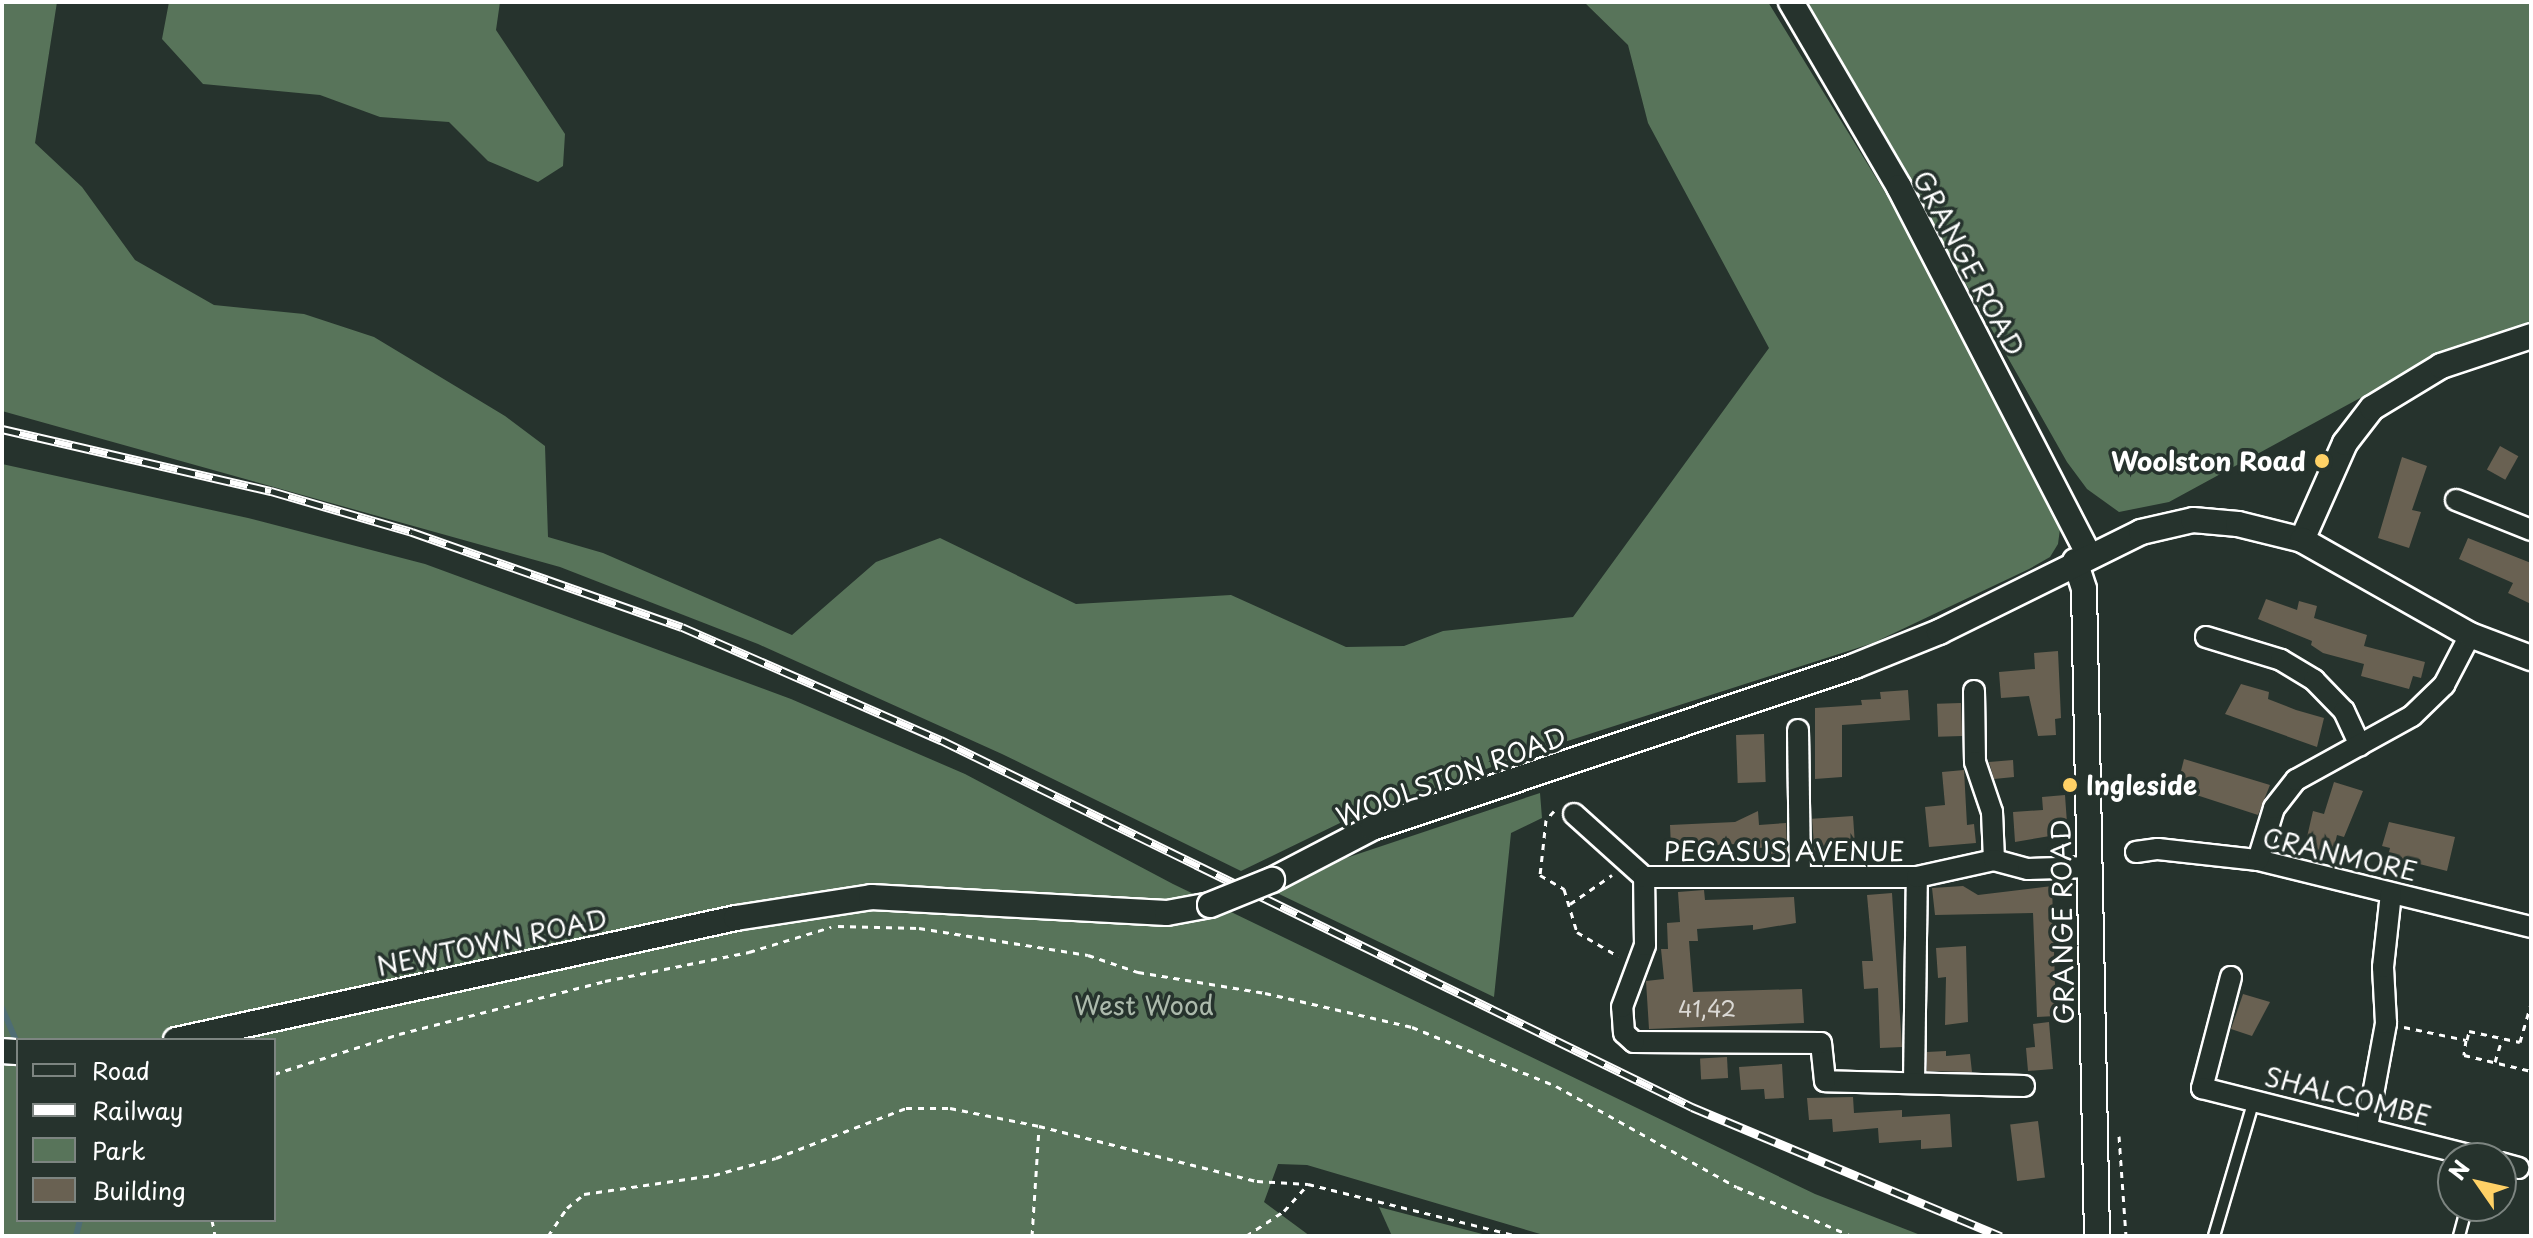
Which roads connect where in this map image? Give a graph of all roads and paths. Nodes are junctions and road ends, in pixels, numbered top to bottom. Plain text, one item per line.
1 (1791, 2) edge
2 (2531, 336) edge
3 (2456, 500) dead end
4 (2531, 530) edge
5 (2302, 540) junction
6 (2082, 558) junction
7 (2470, 635) junction
8 (2206, 637) dead end
9 (2531, 658) edge
10 (1974, 691) dead end
11 (1798, 730) dead end
12 (2360, 745) junction
13 (1574, 814) joint
14 (2136, 852) dead end
15 (1994, 860) junction
16 (2258, 860) junction
17 (1626, 861) junction
18 (2089, 867) junction
19 (1800, 874) junction
20 (1644, 877) junction
21 (1917, 877) junction
22 (2391, 893) junction
23 (1570, 904) junction
24 (821, 905) joint
25 (2531, 927) edge
26 (1641, 961) junction
27 (2231, 977) dead end
28 (2531, 1004) edge
29 (2386, 1023) junction
30 (185, 1038) edge
31 (2502, 1039) junction
32 (2466, 1040) junction
33 (2495, 1063) junction
34 (2531, 1071) edge
35 (276, 1073) edge
36 (1914, 1082) junction
37 (2024, 1086) dead end
38 (2254, 1098) junction
39 (1039, 1126) junction
40 (2367, 1127) junction
41 (2437, 1146) edge
42 (1308, 1184) junction
43 (548, 1236) edge
44 (1032, 1236) edge
45 (1246, 1236) edge
46 (1518, 1236) edge
47 (1852, 1236) edge
48 (2097, 1236) edge
49 (2214, 1236) edge

1 - 6 street, GRANGE ROAD
2 - 5 street
3 - 4 street
5 - 6 street
5 - 7 street
6 - 18 street, GRANGE ROAD
6 - 24 street, WOOLSTON ROAD, bridge
7 - 9 street
7 - 12 street
8 - 12 street
10 - 15 street
11 - 19 street
12 - 16 street
13 - 17 street
13 - 23 path
14 - 16 street, CRANMORE
15 - 18 street, PEGASUS AVENUE
15 - 21 street, PEGASUS AVENUE
16 - 22 street, CRANMORE
17 - 20 street
17 - 23 path
18 - 48 street, GRANGE ROAD
19 - 20 street, PEGASUS AVENUE
19 - 21 street, PEGASUS AVENUE
20 - 26 street, PEGASUS AVENUE
21 - 36 street
22 - 25 street, CRANMORE
22 - 29 street
23 - 26 path
24 - 30 street, NEWTOWN ROAD
26 - 36 street, PEGASUS AVENUE
27 - 38 street, SHALCOMBE
28 - 31 path
29 - 32 path
29 - 40 street
31 - 32 path
31 - 33 path
32 - 33 path
33 - 34 path
35 - 47 path
36 - 37 street, PEGASUS AVENUE
38 - 40 street, SHALCOMBE
38 - 49 lane
39 - 42 path
39 - 43 path
39 - 44 path
40 - 41 street, SHALCOMBE
42 - 45 path
42 - 46 path

